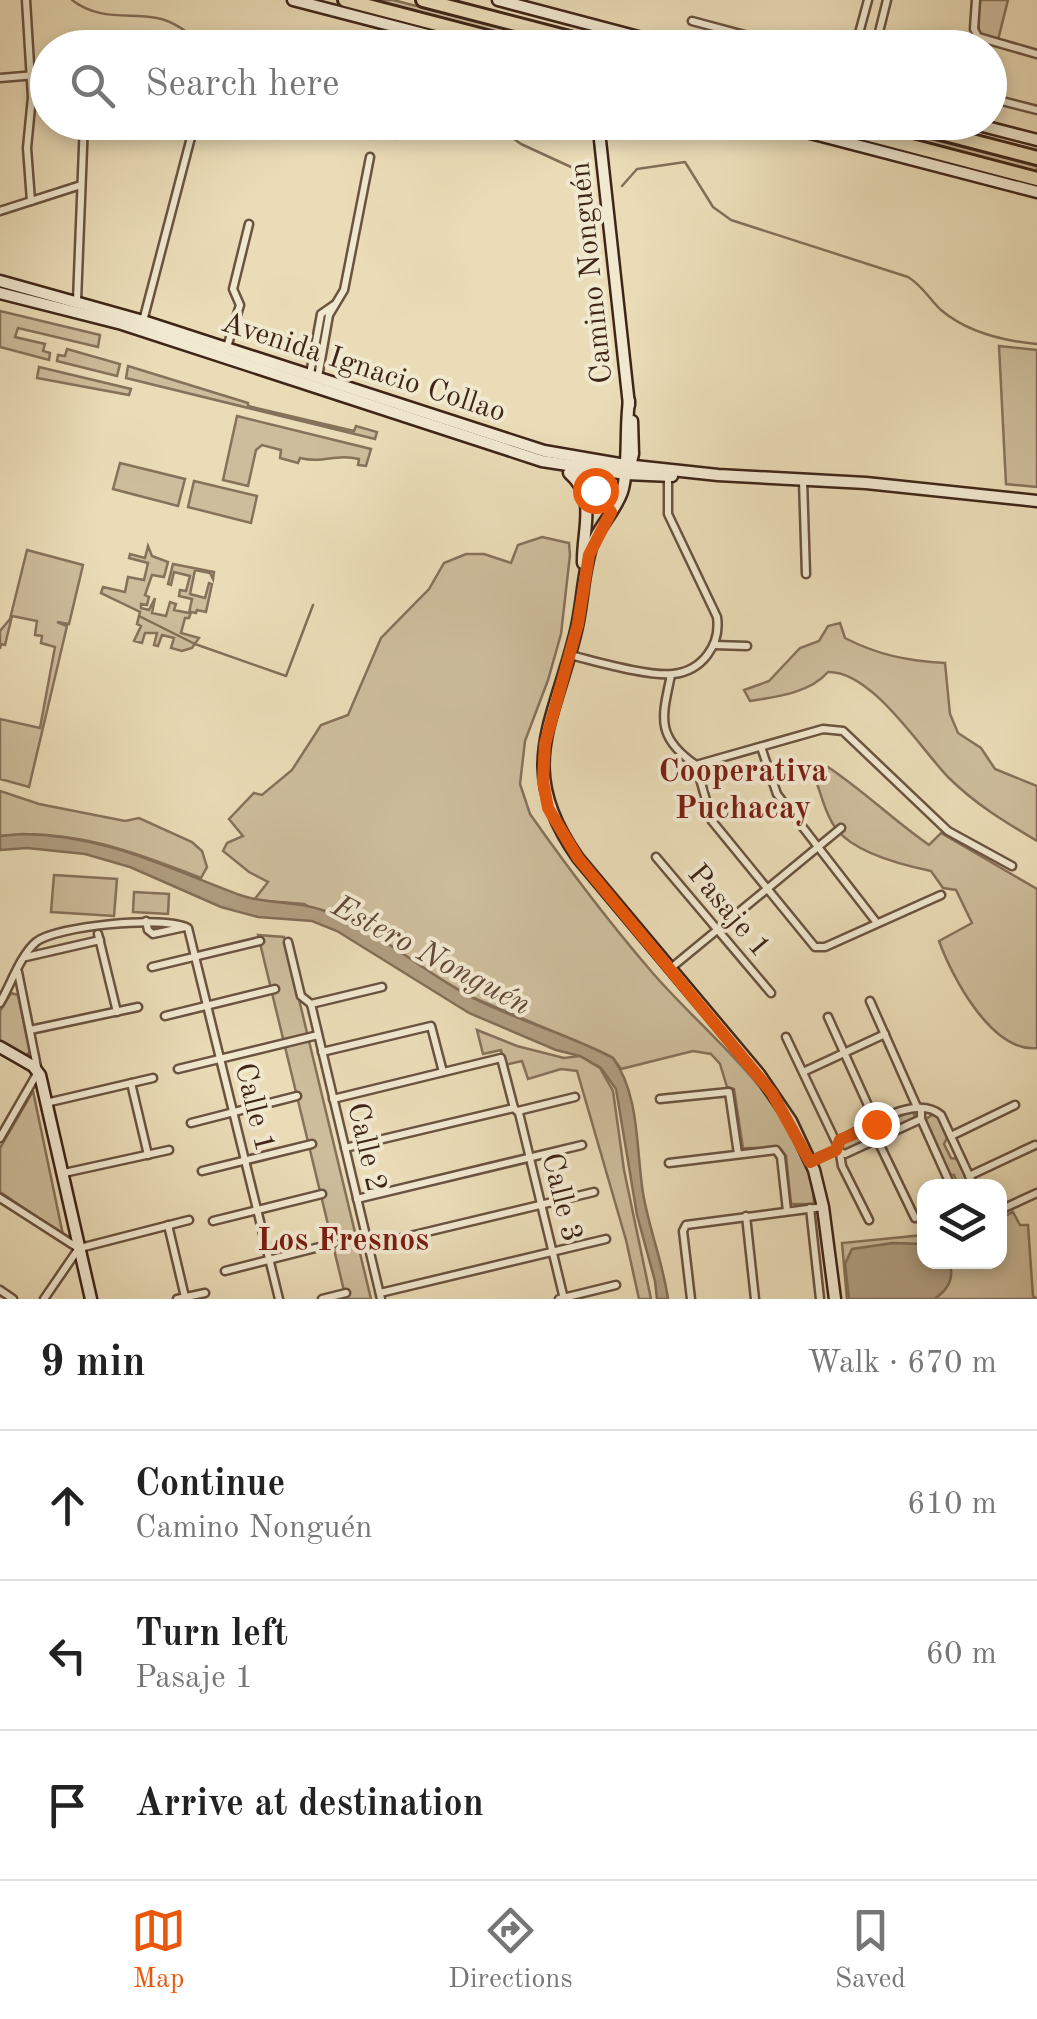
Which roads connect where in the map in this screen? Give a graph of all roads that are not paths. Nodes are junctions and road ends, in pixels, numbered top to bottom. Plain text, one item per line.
1 (26, 0) edge
2 (293, 0) edge
3 (346, 0) edge
4 (424, 0) edge
5 (498, 0) edge
6 (868, 0) edge
7 (887, 0) edge
8 (976, 0) edge
9 (692, 22) dead end
10 (409, 30) edge
11 (460, 30) edge
12 (539, 30) edge
13 (612, 30) edge
14 (723, 30) edge
15 (860, 30) edge
16 (880, 30) edge
17 (974, 30) edge
18 (1007, 45) edge
19 (1037, 54) edge
20 (30, 60) edge
21 (30, 75) edge
22 (0, 78) edge
23 (30, 93) edge
24 (1007, 102) edge
25 (1037, 110) edge
26 (1007, 132) edge
27 (83, 140) edge
28 (190, 140) edge
29 (602, 140) edge
30 (837, 140) edge
31 (889, 140) edge
32 (968, 140) edge
33 (1037, 140) edge
34 (370, 156) dead end
35 (1037, 158) edge
36 (1037, 179) edge
37 (81, 185) junction
38 (1037, 192) edge
39 (30, 201) junction
40 (0, 210) edge
41 (249, 224) dead end
42 (0, 281) edge
43 (0, 293) edge
44 (77, 301) junction
45 (143, 321) junction
46 (227, 347) junction
47 (314, 376) junction
48 (542, 461) junction
49 (627, 468) junction
50 (569, 473) junction
51 (718, 475) junction
52 (668, 476) junction
53 (803, 480) junction
54 (1037, 501) edge
55 (611, 512) junction
56 (806, 574) dead end
57 (584, 580) junction
58 (714, 645) junction
59 (747, 646) dead end
60 (570, 655) junction
61 (671, 674) junction
62 (761, 747) junction
63 (696, 765) junction
64 (841, 828) dead end
65 (818, 846) junction
66 (656, 857) dead end
67 (1012, 866) dead end
68 (766, 888) junction
69 (941, 895) dead end
70 (146, 921) junction
71 (878, 923) junction
72 (187, 926) junction
73 (717, 930) junction
74 (260, 941) dead end
75 (288, 942) dead end
76 (197, 956) junction
77 (25, 957) junction
78 (152, 967) dead end
79 (670, 969) junction
80 (18, 971) junction
81 (382, 987) dead end
82 (275, 990) dead end
83 (770, 993) dead end
84 (870, 1001) dead end
85 (0, 1003) edge
86 (311, 1004) junction
87 (209, 1006) junction
88 (138, 1007) dead end
89 (117, 1012) junction
90 (165, 1016) dead end
91 (828, 1017) dead end
92 (30, 1030) junction
93 (885, 1034) junction
94 (318, 1035) junction
95 (786, 1037) dead end
96 (0, 1046) edge
97 (35, 1051) junction
98 (322, 1052) junction
99 (844, 1053) junction
100 (222, 1058) junction
101 (24, 1060) junction
102 (178, 1069) dead end
103 (38, 1072) junction
104 (444, 1072) junction
105 (803, 1072) junction
106 (153, 1078) dead end
107 (131, 1083) junction
108 (297, 1096) dead end
109 (575, 1097) dead end
110 (333, 1099) junction
111 (660, 1099) dead end
112 (46, 1103) junction
113 (1015, 1105) dead end
114 (516, 1110) junction
115 (234, 1112) junction
116 (920, 1112) junction
117 (191, 1122) dead end
118 (876, 1124) junction
119 (951, 1136) junction
120 (0, 1138) edge
121 (878, 1139) junction
122 (312, 1144) dead end
123 (582, 1145) dead end
124 (1034, 1145) dead end
125 (345, 1148) junction
126 (838, 1149) junction
127 (169, 1150) dead end
128 (738, 1154) junction
129 (148, 1155) junction
130 (530, 1158) junction
131 (246, 1160) junction
132 (810, 1162) junction
133 (669, 1163) dead end
134 (202, 1172) dead end
135 (62, 1174) junction
136 (969, 1176) junction
137 (948, 1179) edge
138 (970, 1179) edge
139 (594, 1192) dead end
140 (1037, 1192) edge
141 (322, 1194) dead end
142 (0, 1198) edge
143 (357, 1199) junction
144 (541, 1204) junction
145 (823, 1207) junction
146 (1007, 1207) edge
147 (810, 1208) junction
148 (258, 1210) junction
149 (788, 1211) junction
150 (746, 1216) junction
151 (915, 1218) dead end
152 (189, 1220) dead end
153 (868, 1220) dead end
154 (213, 1221) dead end
155 (168, 1224) junction
156 (606, 1239) dead end
157 (335, 1244) dead end
158 (368, 1246) junction
159 (79, 1248) junction
160 (553, 1252) junction
161 (270, 1260) junction
162 (224, 1271) dead end
163 (616, 1285) dead end
164 (0, 1290) edge
165 (206, 1292) dead end
166 (346, 1293) dead end
167 (380, 1296) edge
168 (181, 1298) edge
169 (13, 1299) edge
170 (44, 1299) edge
171 (90, 1299) edge
172 (279, 1299) edge
173 (322, 1299) edge
174 (562, 1299) edge
175 (691, 1299) edge
176 (755, 1299) edge
177 (820, 1299) edge
178 (835, 1299) edge

1 - 20 street
2 - 10 main road
3 - 11 highway
4 - 12 highway
5 - 13 main road
6 - 15 street
7 - 16 street
8 - 17 street
9 - 14 street
18 - 19 street
21 - 22 street
23 - 39 street
24 - 25 street
26 - 33 main road
27 - 37 street
28 - 45 street
29 - 49 main road, Camino Nonguén
30 - 38 main road
31 - 36 highway
32 - 35 highway
34 - 47 street
37 - 39 street
37 - 44 street
39 - 40 street
41 - 46 street
42 - 44 main road, Avenida Ignacio Collao
43 - 48 main road, Avenida Ignacio Collao
44 - 45 main road, Avenida Ignacio Collao
45 - 46 main road, Avenida Ignacio Collao
46 - 47 main road, Avenida Ignacio Collao
47 - 49 main road, Avenida Ignacio Collao
48 - 49 main road, Avenida Ignacio Collao
48 - 50 main road
49 - 51 main road, Avenida Ignacio Collao
49 - 52 main road, Avenida Ignacio Collao
49 - 55 main road, Camino Nonguén
50 - 55 main road
50 - 57 main road
51 - 52 main road, Avenida Ignacio Collao
51 - 53 main road, Avenida Ignacio Collao
52 - 58 street
53 - 54 main road, Avenida Ignacio Collao
53 - 56 street
55 - 57 main road, Camino Nonguén
57 - 60 main road, Camino Nonguén
58 - 59 street
58 - 61 street
60 - 61 street
60 - 79 main road, Camino Nonguén
61 - 63 street
62 - 63 street
62 - 65 street
62 - 67 street
63 - 68 street
64 - 65 street
65 - 68 street
65 - 71 street
66 - 73 street, Pasaje 1
68 - 71 street
68 - 73 street
69 - 71 street
70 - 72 street
70 - 72 street
70 - 77 street
72 - 76 street, Calle 1
73 - 79 street
73 - 83 street, Pasaje 1
74 - 76 street
75 - 86 street, Calle 2
76 - 78 street
76 - 87 street, Calle 1
77 - 80 street
77 - 89 street
79 - 132 main road, Camino Nonguén
80 - 85 street
80 - 92 street
81 - 86 street
82 - 87 street
84 - 93 street
86 - 94 street, Calle 2
87 - 90 street
87 - 100 street, Calle 1
88 - 89 street
89 - 92 street
91 - 99 street
92 - 97 street
93 - 99 street
93 - 116 street
94 - 98 street, Calle 2
94 - 100 street
95 - 105 street
96 - 101 main road
97 - 101 street
97 - 103 street
98 - 104 street
98 - 110 street, Calle 2
99 - 105 street
99 - 118 street
100 - 102 street
100 - 115 street, Calle 1
101 - 103 main road
103 - 112 main road
103 - 120 street
104 - 110 street
104 - 114 street, Calle 3
105 - 126 street
106 - 107 street
107 - 112 street
107 - 129 street
108 - 115 street
109 - 114 street
110 - 125 street, Calle 2
111 - 128 street
112 - 135 main road
113 - 119 street
114 - 125 street
114 - 130 street, Calle 3
115 - 117 street
115 - 131 street, Calle 1
116 - 118 street
116 - 119 street
116 - 121 street
116 - 137 street
118 - 126 street
119 - 136 street
121 - 126 street
121 - 151 street
122 - 131 street
123 - 130 street
124 - 136 street
125 - 143 street, Calle 2
126 - 132 street
126 - 153 street
127 - 129 street
128 - 133 street
128 - 149 street
129 - 135 street
130 - 143 street
130 - 144 street, Calle 3
131 - 134 street
131 - 148 street, Calle 1
132 - 145 main road, Camino Nonguén
135 - 159 main road
136 - 138 street
139 - 144 street
140 - 146 street
141 - 148 street
142 - 159 street
143 - 158 street, Calle 2
144 - 158 street
144 - 160 street, Calle 3
145 - 147 street
145 - 178 main road, Camino Nonguén
147 - 149 street
147 - 177 street
148 - 154 street
148 - 161 street, Calle 1
149 - 150 street
150 - 175 street
150 - 176 street
152 - 155 street
155 - 159 street
155 - 168 street
156 - 160 street
157 - 161 street
158 - 167 street, Calle 2
159 - 170 street
159 - 171 main road
160 - 167 street
160 - 174 street, Calle 3
161 - 162 street
161 - 172 street, Calle 1
163 - 174 street
164 - 169 street
165 - 168 street
166 - 173 street

